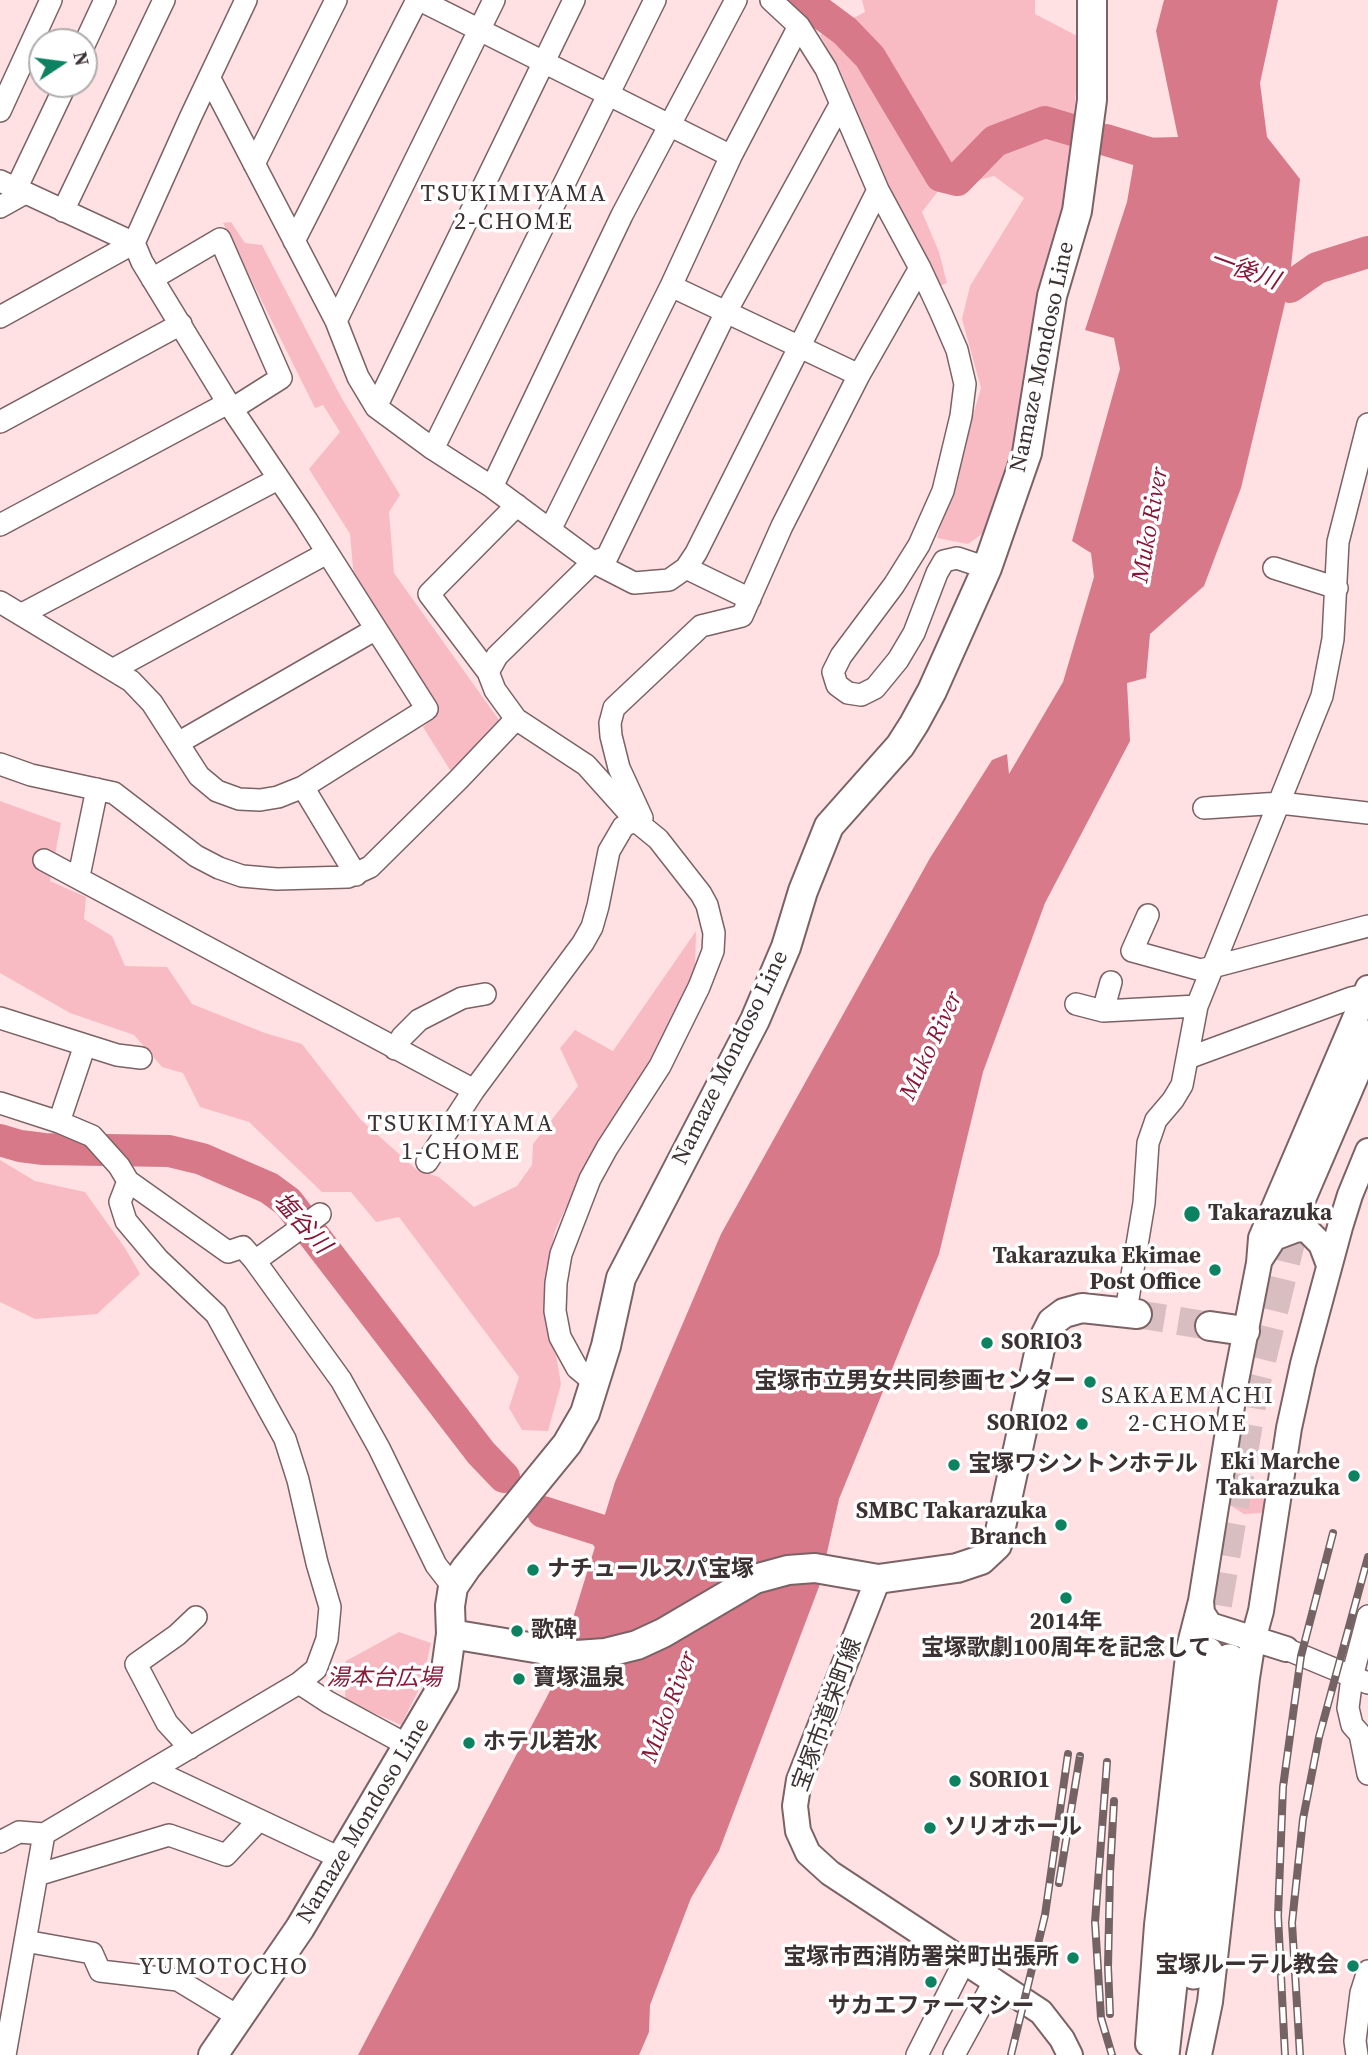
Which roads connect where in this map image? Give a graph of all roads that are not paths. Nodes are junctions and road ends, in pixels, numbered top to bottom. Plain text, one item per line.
1 (51, 0) edge
2 (106, 0) edge
3 (164, 0) edge
4 (246, 0) edge
5 (336, 0) edge
6 (418, 0) edge
7 (494, 0) edge
8 (574, 0) edge
9 (655, 0) edge
10 (736, 0) edge
11 (771, 0) edge
12 (1092, 0) edge
13 (799, 26) junction
14 (92, 28) edge
15 (478, 31) junction
16 (542, 62) junction
17 (210, 79) junction
18 (608, 96) junction
19 (59, 98) edge
20 (840, 105) junction
21 (0, 111) edge
22 (670, 127) junction
23 (731, 156) junction
24 (254, 164) junction
25 (14, 188) edge
26 (878, 190) junction
27 (0, 207) edge
28 (63, 211) junction
29 (294, 241) junction
30 (134, 243) junction
31 (920, 268) junction
32 (152, 279) junction
33 (671, 286) junction
34 (726, 312) junction
35 (0, 317) edge
36 (336, 321) junction
37 (181, 324) junction
38 (799, 346) junction
39 (859, 375) junction
40 (230, 406) junction
41 (376, 407) junction
42 (0, 422) edge
43 (1368, 425) edge
44 (433, 449) junction
45 (278, 479) junction
46 (492, 487) junction
47 (517, 505) junction
48 (0, 525) edge
49 (550, 530) junction
50 (327, 553) junction
51 (593, 562) junction
52 (686, 568) junction
53 (987, 568) junction
54 (1274, 568) dead end
55 (1337, 588) junction
56 (750, 600) junction
57 (0, 602) edge
58 (22, 614) junction
59 (376, 629) junction
60 (114, 669) junction
61 (488, 672) junction
62 (516, 719) junction
63 (178, 743) junction
64 (0, 764) edge
65 (303, 787) junction
66 (97, 789) junction
67 (1280, 803) junction
68 (1203, 808) dead end
69 (1368, 813) edge
70 (643, 827) junction
71 (44, 860) dead end
72 (356, 875) junction
73 (79, 876) junction
74 (1148, 915) dead end
75 (1368, 926) edge
76 (1213, 966) junction
77 (1111, 982) dead end
78 (1366, 992) edge
79 (485, 994) dead end
80 (1076, 1004) dead end
81 (1197, 1006) junction
82 (1103, 1011) junction
83 (0, 1018) edge
84 (1368, 1037) edge
85 (85, 1045) junction
86 (395, 1049) junction
87 (141, 1058) dead end
88 (1188, 1058) junction
89 (474, 1090) junction
90 (1368, 1094) edge
91 (0, 1103) edge
92 (59, 1122) junction
93 (1368, 1151) edge
94 (428, 1162) dead end
95 (128, 1181) junction
96 (1323, 1198) junction
97 (320, 1214) dead end
98 (1298, 1229) junction
99 (256, 1261) junction
100 (1259, 1263) junction
101 (1329, 1265) junction
102 (1132, 1312) joint
103 (1210, 1326) tunnel mouth
104 (1245, 1331) junction
105 (595, 1382) junction
106 (869, 1577) junction
107 (453, 1587) junction
108 (1201, 1601) junction
109 (1261, 1611) junction
110 (1368, 1616) edge
111 (196, 1617) dead end
112 (451, 1634) junction
113 (1286, 1649) junction
114 (1230, 1652) junction
115 (1360, 1680) edge
116 (299, 1683) junction
117 (409, 1746) junction
118 (190, 1748) junction
119 (153, 1770) junction
120 (1368, 1774) edge
121 (258, 1821) junction
122 (44, 1834) junction
123 (0, 1842) edge
124 (342, 1859) junction
125 (37, 1875) junction
126 (25, 1941) junction
127 (965, 1960) junction
128 (1368, 1971) edge
129 (995, 1980) junction
130 (239, 2017) junction
131 (7, 2055) edge
132 (213, 2055) edge
133 (916, 2055) edge
134 (954, 2055) edge
135 (1070, 2055) edge
136 (1148, 2055) edge
137 (1162, 2055) edge
138 (1185, 2055) edge
139 (1199, 2055) edge
140 (1357, 2055) edge

1 - 21 street
2 - 14 street
3 - 28 street
4 - 17 street
5 - 24 street
6 - 15 street
6 - 29 street
7 - 15 street
8 - 16 street
9 - 18 street
10 - 22 street
11 - 13 street
12 - 53 main road, Namaze Mondoso Line
13 - 20 street
13 - 23 street
15 - 16 street
15 - 36 street
16 - 18 street
16 - 41 street
17 - 24 street
17 - 30 street
18 - 22 street
18 - 44 street
19 - 25 street
20 - 26 street
20 - 34 street
22 - 23 street
22 - 46 street
23 - 33 street
24 - 29 street
25 - 27 street
25 - 28 street
26 - 31 street
26 - 38 street
28 - 30 street
29 - 36 street
30 - 32 street
30 - 35 street
31 - 39 street
31 - 53 street
32 - 37 street
32 - 40 street
33 - 34 street
33 - 49 street
34 - 38 street
34 - 51 street
36 - 41 street
37 - 40 street
37 - 42 street
38 - 39 street
38 - 52 street
39 - 56 street
40 - 45 street
40 - 48 street
41 - 44 street
43 - 55 street
44 - 46 street
45 - 50 street
45 - 58 street
46 - 47 street
47 - 49 street
47 - 61 street
49 - 51 street
50 - 59 street
50 - 60 street
51 - 52 street
51 - 61 street
52 - 56 street
53 - 105 main road, Namaze Mondoso Line
54 - 55 street
55 - 67 street
56 - 70 street
57 - 58 street
58 - 60 street
59 - 63 street
59 - 65 street
60 - 63 street
61 - 62 street
62 - 70 street
62 - 72 street
63 - 65 street
64 - 66 street
65 - 72 street
66 - 72 street
66 - 73 street
67 - 68 street
67 - 69 street
67 - 76 street
70 - 89 street
70 - 105 street
71 - 73 street
73 - 86 street
74 - 76 street
75 - 76 street
76 - 81 street
77 - 82 street
78 - 88 street
78 - 100 street
79 - 86 street
80 - 82 street
81 - 82 street
81 - 88 street
83 - 85 street
84 - 96 highway
85 - 87 street
85 - 92 street
86 - 89 street
88 - 102 street
89 - 94 street
90 - 96 highway
91 - 92 street
92 - 95 street
93 - 96 street
95 - 99 street
95 - 116 street
96 - 98 street
96 - 101 street
97 - 99 street
98 - 100 street
98 - 101 street
99 - 107 street
100 - 104 street
101 - 109 street
102 - 106 main road
103 - 104 main road
104 - 108 street
105 - 107 main road, Namaze Mondoso Line
106 - 112 main road
106 - 127 street, 宝塚市道栄町線
107 - 112 main road, Namaze Mondoso Line
108 - 114 street
108 - 136 street
109 - 113 street
109 - 114 street
109 - 114 street
110 - 115 street
111 - 118 street
112 - 117 main road, Namaze Mondoso Line
113 - 114 street
113 - 114 street
113 - 115 street
114 - 137 highway
114 - 138 highway
114 - 139 street
115 - 120 street
116 - 117 street
116 - 118 street
117 - 124 main road, Namaze Mondoso Line
118 - 119 street
119 - 121 street
119 - 122 street
121 - 124 street
121 - 125 street
122 - 123 street
122 - 125 street
124 - 130 main road, Namaze Mondoso Line
125 - 126 street
126 - 130 street
126 - 131 street
127 - 129 street, 宝塚市道栄町線
127 - 133 street
128 - 140 street
129 - 134 street
129 - 135 street, 宝塚市道栄町線
130 - 132 main road, Namaze Mondoso Line

